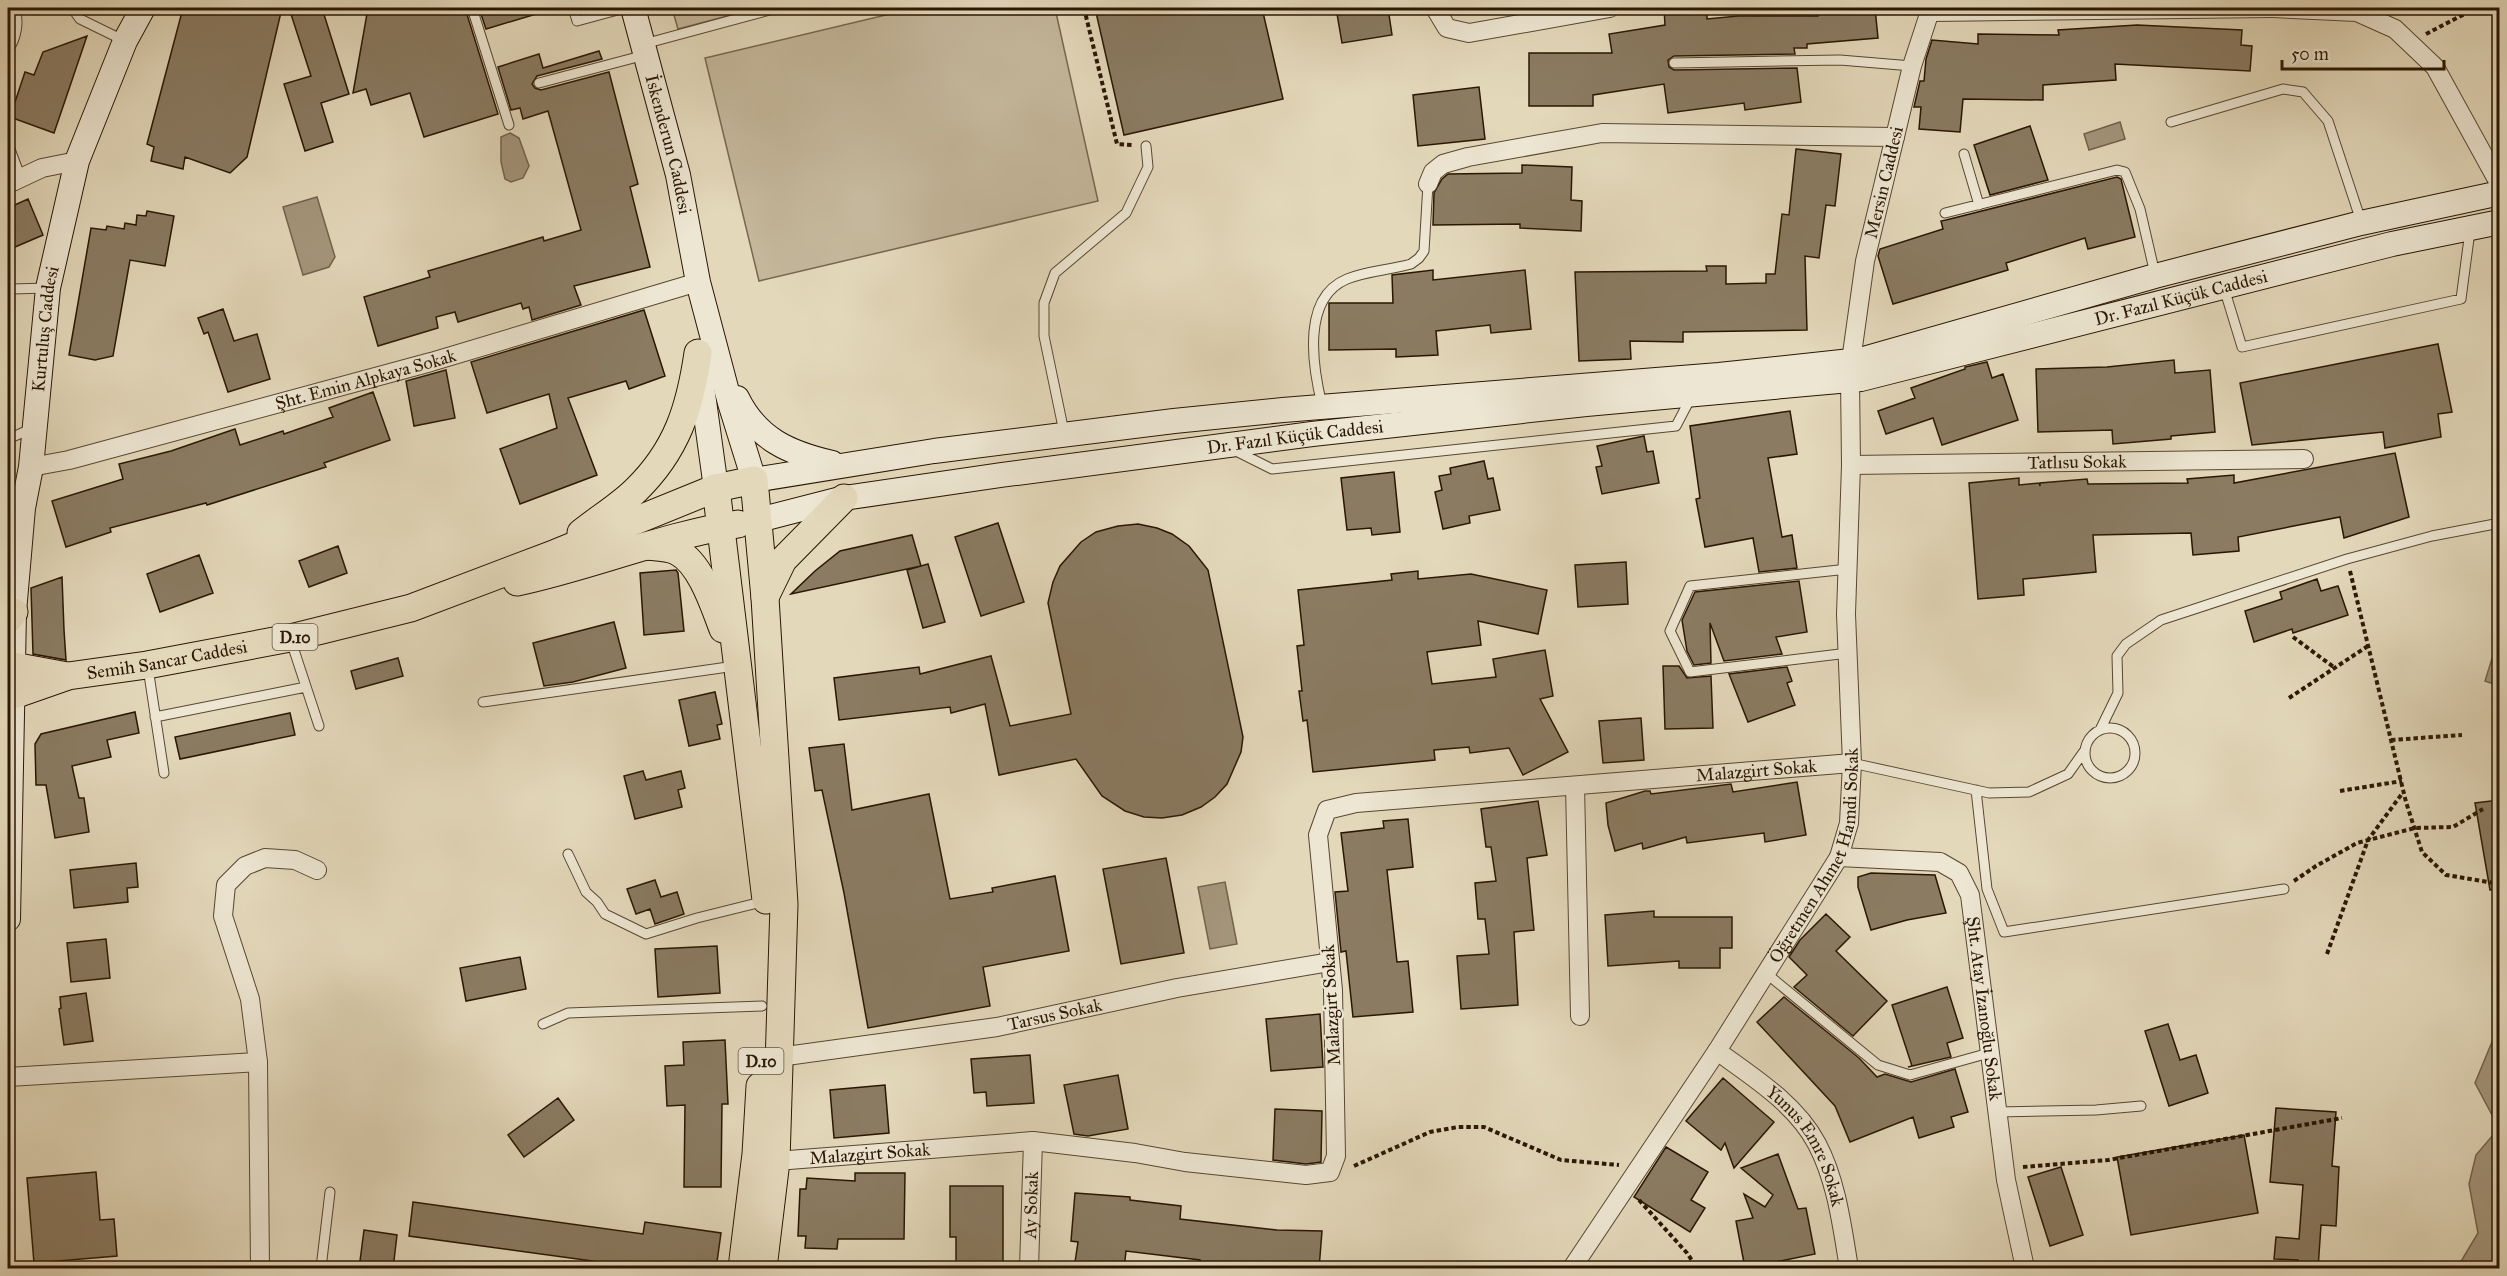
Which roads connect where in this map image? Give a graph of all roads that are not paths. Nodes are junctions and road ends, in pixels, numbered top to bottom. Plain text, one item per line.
1 (15, 8) edge
2 (72, 8) edge
3 (143, 8) edge
4 (472, 8) edge
5 (573, 8) edge
6 (625, 8) edge
7 (633, 8) edge
8 (777, 8) edge
9 (1436, 8) edge
10 (1610, 8) edge
11 (2245, 8) edge
12 (2272, 8) edge
13 (1931, 10) edge
14 (125, 41) junction
15 (645, 49) junction
16 (8, 50) edge
17 (1674, 63) dead end
18 (1912, 66) junction
19 (539, 83) dead end
20 (2171, 122) dead end
21 (509, 125) dead end
22 (1895, 137) junction
23 (8, 144) edge
24 (1146, 146) road end
25 (1964, 154) dead end
26 (77, 161) junction
27 (14, 181) edge
28 (1428, 184) joint
29 (2499, 185) edge
30 (2499, 194) edge
31 (1979, 205) junction
32 (1945, 213) dead end
33 (2499, 222) edge
34 (2361, 223) junction
35 (2471, 229) junction
36 (2155, 276) junction
37 (698, 282) junction
38 (2224, 285) junction
39 (48, 288) junction
40 (8, 291) edge
41 (709, 358) junction
42 (1849, 375) junction
43 (1322, 408) junction
44 (34, 428) junction
45 (1064, 435) junction
46 (8, 439) edge
47 (2304, 459) dead end
48 (839, 465) junction
49 (1851, 465) junction
50 (31, 467) junction
51 (754, 480) junction
52 (716, 488) junction
53 (844, 498) junction
54 (759, 520) junction
55 (2499, 523) edge
56 (720, 526) junction
57 (642, 545) junction
58 (556, 553) junction
59 (13, 565) edge
60 (1848, 569) junction
61 (765, 598) junction
62 (440, 599) junction
63 (11, 616) edge
64 (290, 638) junction
65 (1848, 653) junction
66 (147, 665) junction
67 (10, 666) edge
68 (738, 666) junction
69 (69, 676) junction
70 (306, 687) junction
71 (10, 697) edge
72 (483, 702) dead end
73 (155, 717) junction
74 (319, 726) dead end
75 (2100, 730) junction
76 (2085, 750) junction
77 (1852, 763) junction
78 (164, 773) dead end
79 (1575, 786) junction
80 (1976, 790) junction
81 (568, 854) dead end
82 (770, 856) junction
83 (1839, 858) junction
84 (317, 870) dead end
85 (2284, 889) road end
86 (766, 901) junction
87 (8, 920) edge
88 (1330, 962) junction
89 (1767, 974) junction
90 (762, 1006) junction
91 (1580, 1016) dead end
92 (543, 1024) dead end
93 (1717, 1051) junction
94 (1989, 1053) junction
95 (779, 1057) junction
96 (258, 1062) junction
97 (8, 1077) edge
98 (2141, 1106) dead end
99 (1998, 1112) junction
100 (1033, 1140) junction
101 (776, 1161) junction
102 (330, 1192) dead end
103 (260, 1269) edge
104 (321, 1269) edge
105 (742, 1269) edge
106 (763, 1269) edge
107 (1029, 1269) edge
108 (1572, 1269) edge
109 (1849, 1269) edge
110 (2025, 1269) edge

1 - 16 lane
2 - 14 lane
3 - 14 street, Kurtuluş Caddesi
4 - 21 lane
5 - 6 lane
7 - 15 street, İskenderun Caddesi
8 - 15 lane
9 - 10 street
11 - 12 street
11 - 13 street
12 - 29 street
13 - 18 street, Mersin Caddesi
14 - 26 street, Kurtuluş Caddesi
15 - 19 lane
15 - 37 street, İskenderun Caddesi
17 - 18 lane
18 - 22 street, Mersin Caddesi
20 - 34 lane
22 - 28 street
22 - 42 street, Mersin Caddesi
23 - 27 lane
24 - 45 lane
25 - 31 lane
26 - 27 street
26 - 39 street, Kurtuluş Caddesi
28 - 43 lane
30 - 34 street
31 - 32 lane
31 - 36 lane
33 - 35 street, Dr. Fazıl Küçük Caddesi
34 - 36 street
35 - 38 street, Dr. Fazıl Küçük Caddesi
35 - 38 lane
36 - 42 street
37 - 41 street, İskenderun Caddesi
37 - 50 street, Şht. Emin Alpkaya Sokak
38 - 42 street, Dr. Fazıl Küçük Caddesi
39 - 40 lane
39 - 44 street, Kurtuluş Caddesi
41 - 48 street
41 - 51 street
41 - 52 street
41 - 58 main road
42 - 43 street
42 - 49 street, Öğretmen Ahmet Hamdi Sokak
42 - 53 street, Dr. Fazıl Küçük Caddesi
43 - 45 street
44 - 46 lane
44 - 50 street, Kurtuluş Caddesi
45 - 48 street
47 - 49 street, Tatlısu Sokak
48 - 51 street
49 - 60 street, Öğretmen Ahmet Hamdi Sokak
50 - 59 street, Kurtuluş Caddesi
51 - 52 main road, D.10
51 - 54 main road, D.10
52 - 56 main road
52 - 58 main road, D.10
53 - 54 street, Dr. Fazıl Küçük Caddesi
53 - 61 main road
54 - 56 main road
54 - 61 main road, D.10
55 - 75 lane
56 - 57 main road, D.10
56 - 68 main road, D.10
57 - 62 main road, D.10
57 - 68 main road
58 - 62 main road, D.10
59 - 63 street, Kurtuluş Caddesi
60 - 65 street, Öğretmen Ahmet Hamdi Sokak
60 - 65 lane
61 - 82 main road, D.10
62 - 64 main road, Semih Sancar Caddesi / D.10
63 - 67 street, Kurtuluş Caddesi
64 - 66 main road, Semih Sancar Caddesi / D.10
64 - 70 lane
65 - 77 street, Öğretmen Ahmet Hamdi Sokak
66 - 69 main road, Semih Sancar Caddesi / D.10
66 - 73 lane
67 - 69 main road, Semih Sancar Caddesi / D.10
67 - 71 street
68 - 72 lane
68 - 82 main road, D.10
69 - 71 main road, Semih Sancar Caddesi / D.10
70 - 73 lane
70 - 74 lane
71 - 87 street
73 - 78 lane
75 - 76 lane
75 - 76 lane
76 - 80 lane
77 - 79 street, Malazgirt Sokak
77 - 80 lane
77 - 83 street, Öğretmen Ahmet Hamdi Sokak
79 - 88 street, Malazgirt Sokak
79 - 91 street
80 - 85 lane
81 - 86 lane
82 - 86 main road, D.10
82 - 95 main road, D.10
83 - 89 street, Öğretmen Ahmet Hamdi Sokak
83 - 94 street, Şht. Atay İzanoğlu Sokak
84 - 96 street
86 - 90 main road, D.10
88 - 95 street, Tarsus Sokak
88 - 100 street, Malazgirt Sokak
89 - 93 street, Öğretmen Ahmet Hamdi Sokak
89 - 94 lane
90 - 92 lane
90 - 105 main road, D.10
93 - 108 street, Öğretmen Ahmet Hamdi Sokak
93 - 109 street, Yunus Emre Sokak
94 - 99 street, Şht. Atay İzanoğlu Sokak
95 - 101 main road, D.10
96 - 97 street
96 - 103 street
98 - 99 lane
99 - 110 street, Şht. Atay İzanoğlu Sokak
100 - 101 street, Malazgirt Sokak
100 - 107 street, Ay Sokak
101 - 106 main road, D.10
102 - 104 lane

